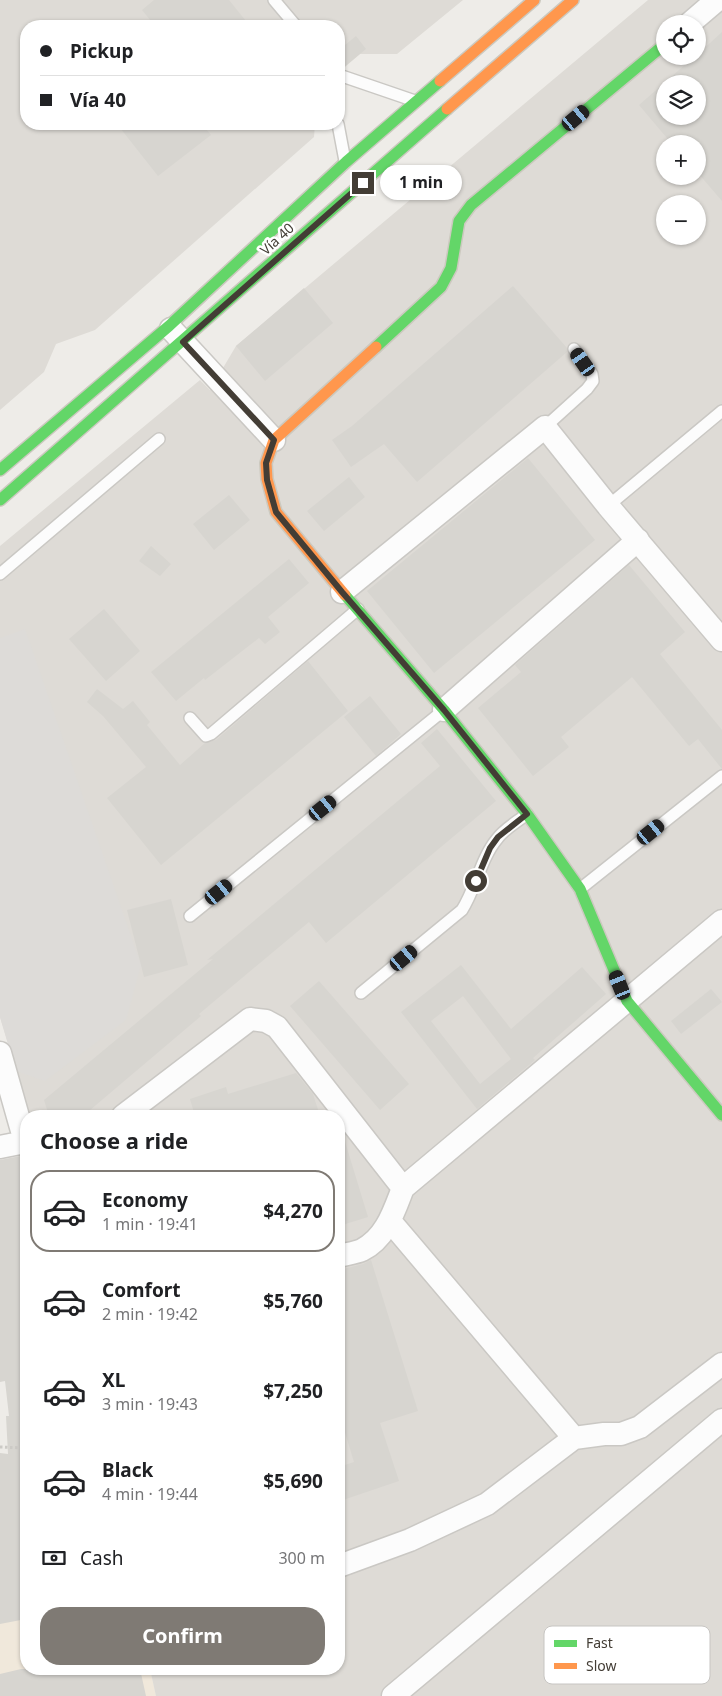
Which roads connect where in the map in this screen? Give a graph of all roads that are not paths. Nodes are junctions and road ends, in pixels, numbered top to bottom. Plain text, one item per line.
1 (274, 0) edge
2 (534, 0) edge
3 (573, 0) edge
4 (717, 0) edge
5 (700, 15) edge
6 (291, 20) edge
7 (656, 51) edge
8 (345, 78) edge
9 (425, 111) junction
10 (340, 130) edge
11 (354, 173) junction
12 (176, 334) junction
13 (574, 349) dead end
14 (722, 412) edge
15 (545, 427) junction
16 (160, 439) dead end
17 (274, 440) junction
18 (0, 470) edge
19 (0, 500) edge
20 (608, 506) junction
21 (638, 540) junction
22 (0, 574) edge
23 (342, 592) junction
24 (358, 609) junction
25 (722, 640) edge
26 (444, 710) junction
27 (190, 718) dead end
28 (722, 776) edge
29 (527, 814) junction
30 (580, 889) junction
31 (190, 916) dead end
32 (722, 921) edge
33 (361, 994) dead end
34 (627, 1001) junction
35 (0, 1053) edge
36 (131, 1110) edge
37 (342, 1110) edge
38 (345, 1114) edge
39 (722, 1115) edge
40 (20, 1122) edge
41 (20, 1144) edge
42 (0, 1148) edge
43 (403, 1188) junction
44 (390, 1221) junction
45 (345, 1254) edge
46 (722, 1364) edge
47 (722, 1420) edge
48 (574, 1438) junction
49 (345, 1564) edge
50 (393, 1696) edge

1 - 6 lane
2 - 9 main road, Vía 40
3 - 9 main road, Vía 40
4 - 5 street
7 - 17 main road
8 - 9 lane
9 - 11 main road, Vía 40
9 - 11 main road, Vía 40
10 - 11 lane
11 - 12 main road, Vía 40
11 - 12 main road, Vía 40
12 - 17 street
12 - 18 main road, Vía 40
12 - 19 main road, Vía 40
13 - 15 lane
14 - 20 lane
15 - 20 street
15 - 23 street
16 - 22 lane
17 - 23 main road
20 - 21 street
21 - 25 street
21 - 26 street
23 - 24 main road
24 - 26 main road
24 - 27 lane
26 - 29 main road
26 - 31 lane
28 - 30 lane
29 - 30 main road
29 - 33 lane
30 - 34 main road
32 - 34 street
34 - 39 main road
34 - 43 street
35 - 40 street
36 - 37 street
38 - 43 street
41 - 42 street
43 - 44 street
44 - 45 street
44 - 48 street
46 - 48 street
47 - 50 street
48 - 49 street

